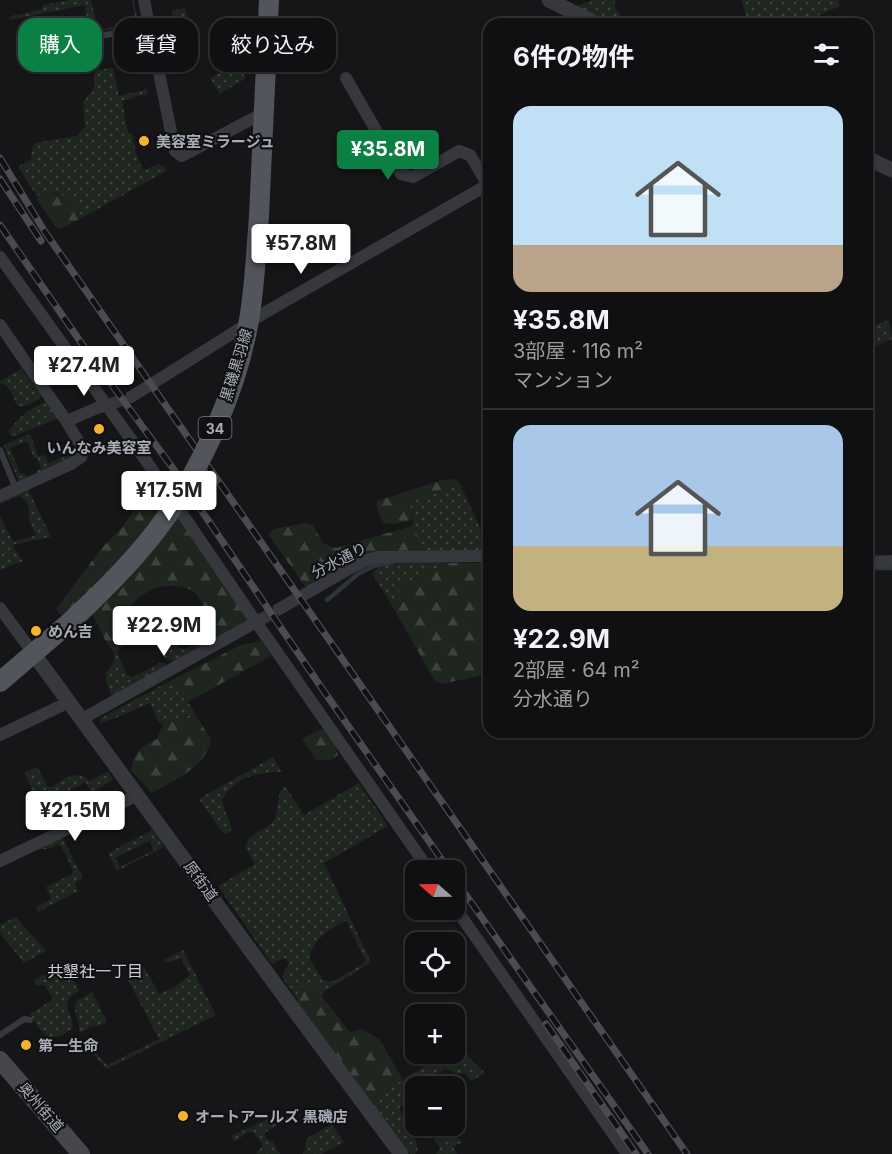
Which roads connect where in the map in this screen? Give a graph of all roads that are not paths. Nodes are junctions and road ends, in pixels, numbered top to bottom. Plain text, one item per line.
1 (144, 0) edge
2 (269, 0) edge
3 (549, 0) edge
4 (148, 18) edge
5 (585, 18) edge
6 (159, 72) edge
7 (346, 78) dead end
8 (265, 112) junction
9 (873, 161) edge
10 (892, 170) edge
11 (483, 176) edge
12 (483, 187) edge
13 (0, 257) edge
14 (0, 325) edge
15 (131, 397) tunnel mouth
16 (108, 404) junction
17 (67, 421) junction
18 (0, 450) edge
19 (16, 489) junction
20 (0, 496) edge
21 (483, 556) edge
22 (892, 561) edge
23 (873, 562) edge
24 (0, 608) edge
25 (279, 609) tunnel mouth
26 (258, 621) junction
27 (33, 653) junction
28 (0, 682) edge
29 (69, 702) junction
30 (82, 719) junction
31 (0, 735) edge
32 (138, 795) junction
33 (422, 860) edge
34 (0, 861) edge
35 (464, 920) edge
36 (30, 1020) dead end
37 (0, 1035) edge
38 (0, 1060) edge
39 (81, 1154) edge
40 (401, 1154) edge
41 (627, 1154) edge

1 - 4 street
2 - 8 main road, 黒磯黒羽線 / 34
3 - 5 street
6 - 8 street
7 - 11 street
8 - 27 main road, 黒磯黒羽線 / 34, bridge
9 - 10 street
12 - 15 street
13 - 16 street
14 - 17 street
16 - 17 street
16 - 26 street
17 - 19 street
18 - 19 lane
19 - 20 street
21 - 25 street, 分水通り
22 - 23 street
24 - 27 street, 原街道
26 - 30 street
26 - 33 street
27 - 28 main road, 黒磯黒羽線 / 34
27 - 29 street, 原街道
29 - 30 street, 原街道
29 - 31 street
30 - 32 street, 原街道
32 - 34 street
32 - 40 street, 原街道
35 - 41 street
36 - 37 lane
38 - 39 main road, 奥州街道

